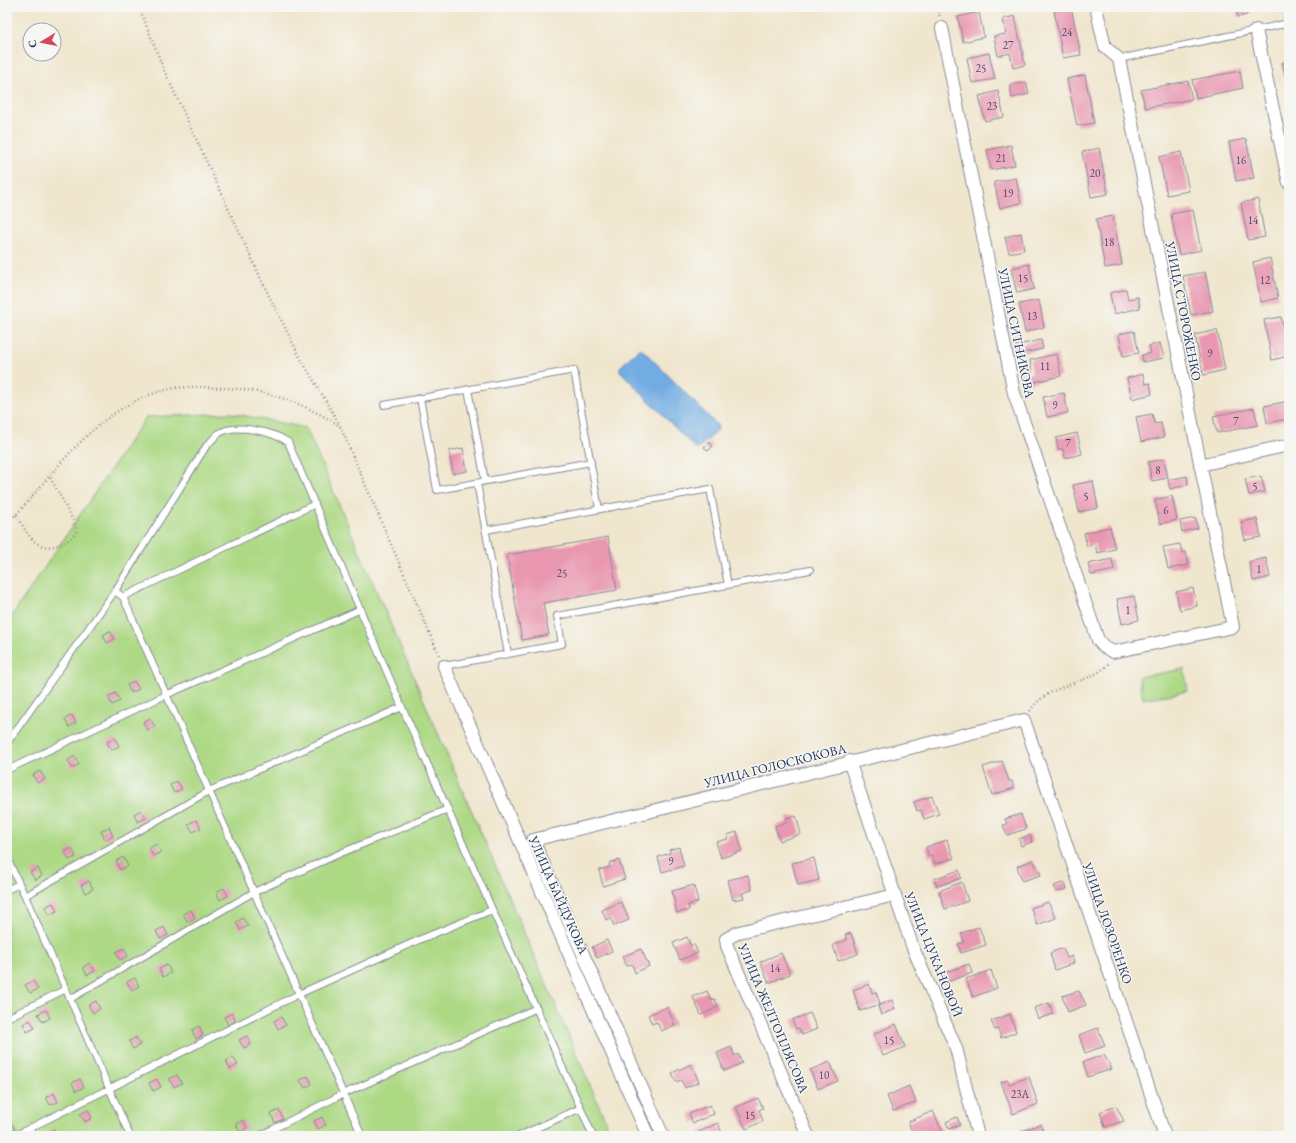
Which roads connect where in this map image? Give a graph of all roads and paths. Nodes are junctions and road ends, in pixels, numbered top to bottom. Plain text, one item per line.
1 (139, 7) edge
2 (1096, 7) edge
3 (1289, 23) edge
4 (942, 28) dead end
5 (1256, 30) junction
6 (1119, 59) junction
7 (1289, 183) edge
8 (468, 389) junction
9 (420, 398) junction
10 (384, 405) dead end
11 (340, 426) junction
12 (1289, 445) edge
13 (591, 462) junction
14 (1200, 465) junction
15 (50, 477) junction
16 (485, 481) junction
17 (477, 483) junction
18 (315, 504) junction
19 (599, 509) junction
20 (16, 515) junction
21 (7, 521) edge
22 (486, 530) junction
23 (810, 570) dead end
24 (728, 585) junction
25 (115, 592) junction
26 (122, 597) junction
27 (361, 609) junction
28 (1113, 652) junction
29 (508, 654) junction
30 (444, 666) junction
31 (166, 695) junction
32 (402, 707) junction
33 (1024, 720) junction
34 (7, 743) edge
35 (849, 761) junction
36 (7, 770) edge
37 (209, 791) junction
38 (448, 809) junction
39 (533, 840) joint
40 (7, 858) edge
41 (19, 884) junction
42 (7, 890) edge
43 (254, 892) junction
44 (895, 895) junction
45 (26, 896) junction
46 (492, 910) junction
47 (66, 989) junction
48 (299, 994) junction
49 (70, 999) junction
50 (537, 1008) junction
51 (7, 1018) edge
52 (109, 1090) junction
53 (343, 1094) junction
54 (581, 1108) junction
55 (14, 1136) edge
56 (130, 1136) edge
57 (259, 1136) edge
58 (362, 1136) edge
59 (519, 1136) edge
60 (594, 1136) edge
61 (648, 1136) edge
62 (662, 1136) edge
63 (808, 1136) edge
64 (978, 1136) edge
65 (1165, 1136) edge

1 - 11 path
2 - 6 street
3 - 5 lane
4 - 28 street, УЛИЦА СИТНИКОВА
5 - 6 lane
5 - 7 street
6 - 14 street, УЛИЦА СТОРОЖЕНКО
8 - 9 lane
8 - 13 lane
8 - 16 lane
9 - 10 lane
9 - 17 lane
11 - 15 path
11 - 30 path
12 - 14 street
13 - 16 lane
13 - 19 lane
14 - 28 street, УЛИЦА СТОРОЖЕНКО
15 - 20 path
15 - 20 path
16 - 17 lane
17 - 22 lane
18 - 25 lane
18 - 26 lane
18 - 27 lane
19 - 22 lane
19 - 24 lane
20 - 21 path
22 - 29 lane
23 - 24 lane
24 - 29 lane
25 - 26 lane
25 - 34 lane
26 - 31 lane
27 - 31 lane
27 - 32 lane
28 - 33 path
29 - 30 lane
30 - 61 street, УЛИЦА БАЙДУКОВА
31 - 36 lane
31 - 37 lane
32 - 37 lane
32 - 38 lane
33 - 35 street, УЛИЦА ГОЛОСКОКОВА
33 - 65 street, УЛИЦА ЛОЗОРЕНКО
35 - 39 street, УЛИЦА ГОЛОСКОКОВА
35 - 44 street, УЛИЦА ЦУКАНОВОЙ
37 - 43 lane
37 - 45 lane
38 - 43 lane
38 - 46 lane
39 - 62 street, УЛИЦА БАЙДУКОВА
40 - 41 lane
41 - 42 lane
41 - 45 lane
43 - 48 lane
43 - 49 lane
44 - 63 street, УЛИЦА ЖЕЛТОПЛЯСОВА
44 - 64 street, УЛИЦА ЦУКАНОВОЙ
45 - 47 lane
46 - 48 lane
46 - 50 lane
47 - 49 lane
47 - 51 lane
48 - 52 lane
48 - 53 lane
49 - 52 lane
50 - 53 lane
50 - 54 lane
52 - 55 lane
52 - 56 lane
53 - 57 lane
53 - 58 lane
54 - 59 lane
54 - 60 lane

